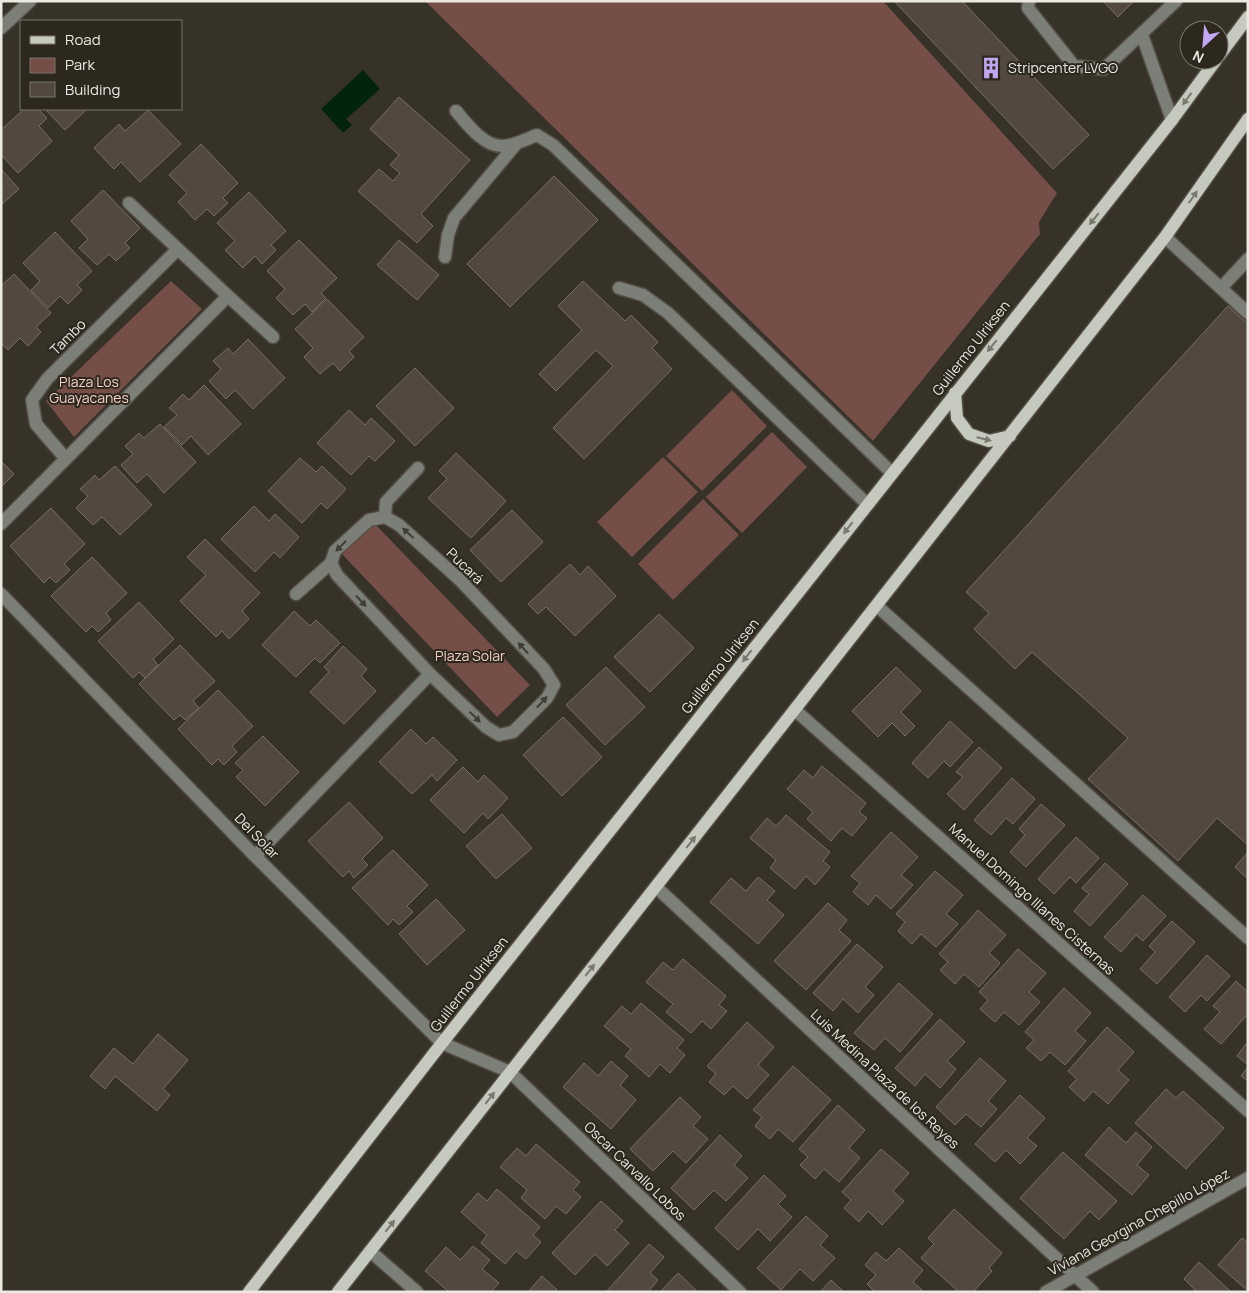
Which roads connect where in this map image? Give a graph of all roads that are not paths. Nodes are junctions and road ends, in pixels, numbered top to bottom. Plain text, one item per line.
1 (30, 1) edge
2 (1029, 1) edge
3 (1176, 1) edge
4 (1248, 17) edge
5 (1, 28) edge
6 (1142, 35) junction
7 (1229, 43) edge
8 (1209, 70) edge
9 (456, 111) dead end
10 (1172, 120) junction
11 (1248, 120) edge
12 (517, 143) junction
13 (129, 203) dead end
14 (1164, 237) junction
15 (178, 248) junction
16 (445, 258) dead end
17 (1248, 259) edge
18 (619, 288) dead end
19 (1221, 288) junction
20 (228, 296) junction
21 (1248, 313) edge
22 (273, 337) dead end
23 (955, 393) junction
24 (1010, 436) junction
25 (66, 459) junction
26 (418, 468) dead end
27 (892, 473) junction
28 (867, 504) junction
29 (385, 517) junction
30 (1, 524) edge
31 (331, 563) junction
32 (1, 594) edge
33 (296, 594) dead end
34 (877, 606) junction
35 (430, 674) junction
36 (795, 710) junction
37 (255, 856) junction
38 (656, 887) junction
39 (1248, 938) edge
40 (442, 1043) junction
41 (510, 1072) junction
42 (1248, 1111) edge
43 (1248, 1178) edge
44 (370, 1250) junction
45 (1075, 1275) junction
46 (249, 1292) edge
47 (338, 1292) edge
48 (417, 1292) edge
49 (740, 1292) edge
50 (1046, 1292) edge
51 (1093, 1292) edge

1 - 5 street
2 - 6 street
3 - 6 street
4 - 7 main road
6 - 10 street
8 -> 10 main road, Guillermo Ulriksen
9 - 12 street
10 -> 23 main road, Guillermo Ulriksen
14 -> 11 main road
12 - 16 street
12 - 27 street
13 - 15 street
14 - 19 street
14 - 24 main road
15 - 20 street
15 - 25 street, Tambo
17 - 19 street
18 - 28 street
19 - 21 street
20 - 22 street
20 - 25 street
23 -> 24 main road
23 - 27 main road, Guillermo Ulriksen
24 - 34 main road
25 - 30 street
26 - 29 street
27 - 28 main road, Guillermo Ulriksen
28 -> 40 main road, Guillermo Ulriksen
29 -> 31 street
35 -> 29 street, Pucará
31 - 33 street
31 -> 35 street, Pucará
32 - 37 street, Del Solar
34 - 36 main road
34 - 39 street
35 - 37 street
38 -> 36 main road
36 - 42 street, Manuel Domingo Illanes Cisternas
37 - 40 street, Del Solar
41 -> 38 main road
38 - 45 street, Luis Medina Plaza de los Reyes
40 - 41 street, Del Solar
40 - 46 main road, Guillermo Ulriksen
44 -> 41 main road
41 - 49 street, Oscar Carvallo Lobos
43 - 45 street, Viviana Georgina Chepillo López
44 - 47 main road
44 - 48 street
45 - 50 street, Viviana Georgina Chepillo López
45 - 51 street, Luis Medina Plaza de los Reyes

